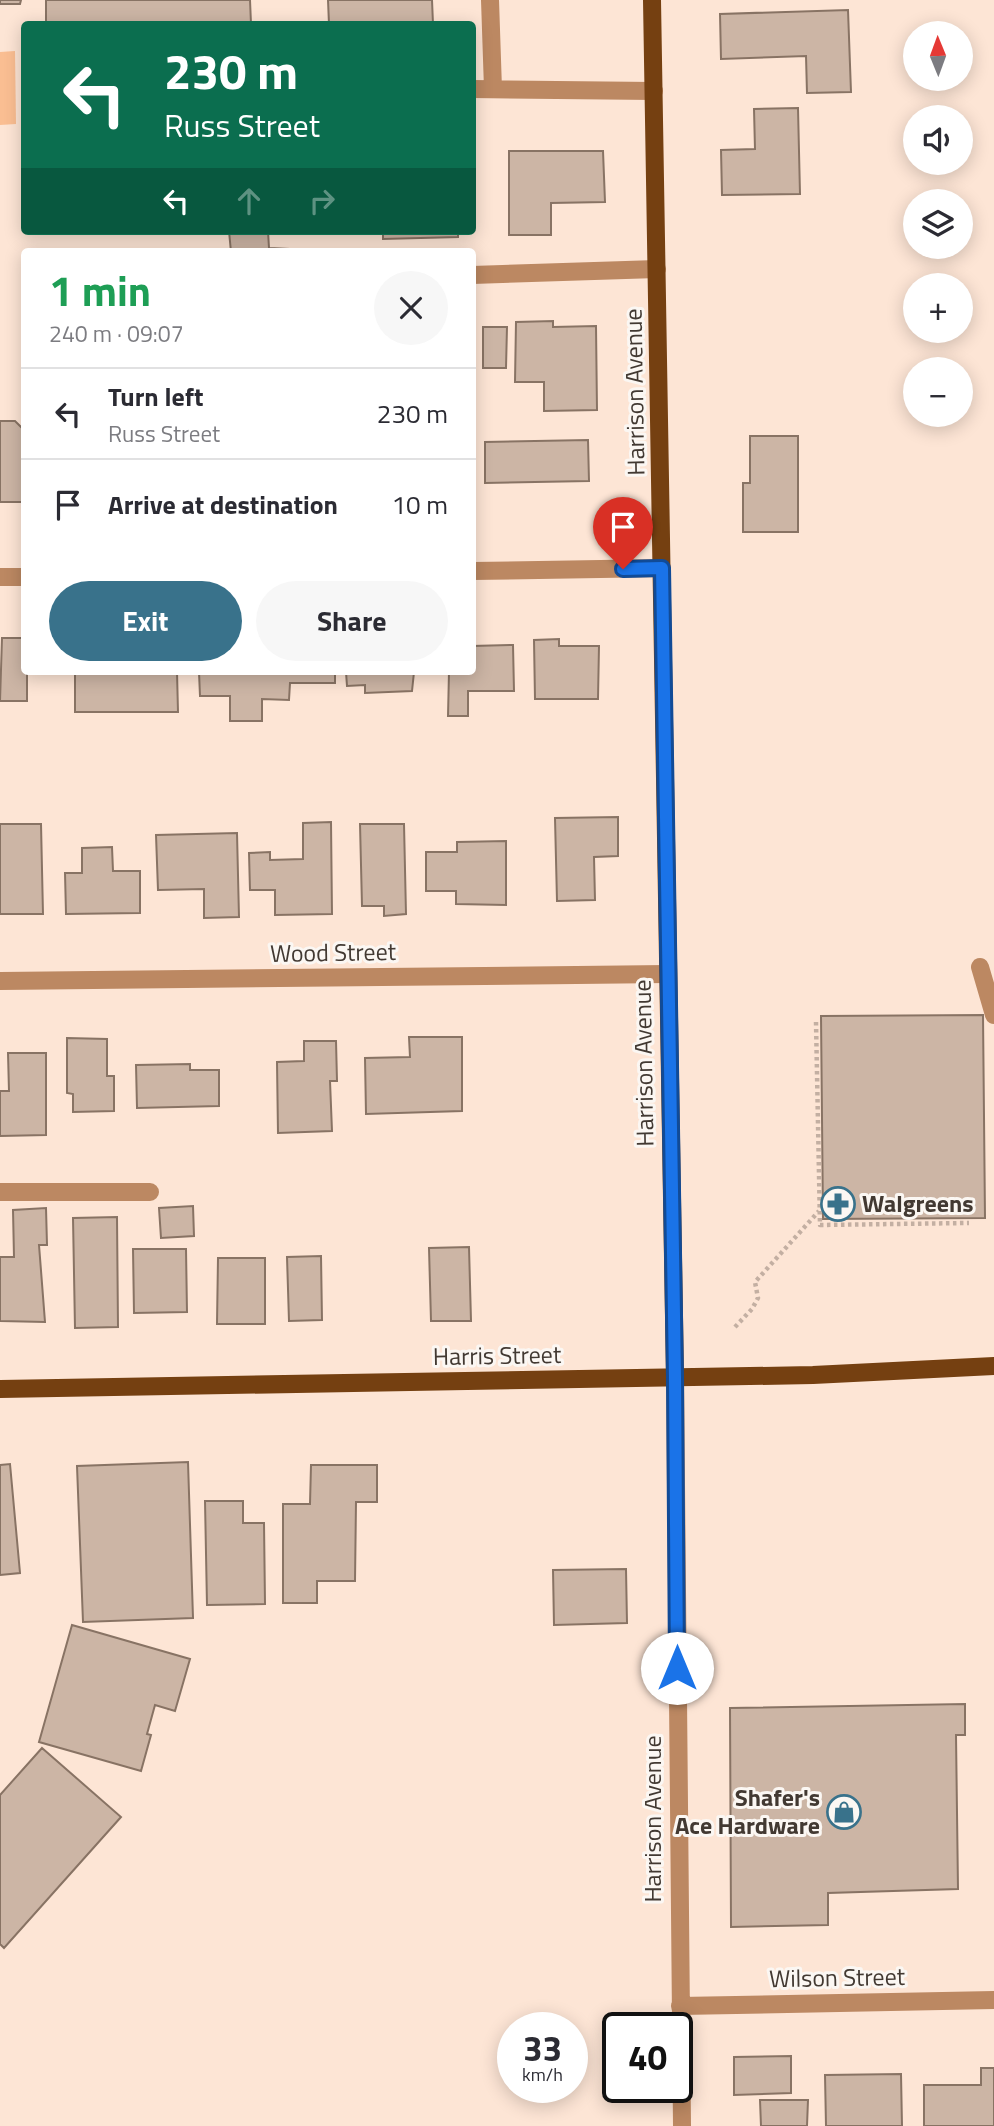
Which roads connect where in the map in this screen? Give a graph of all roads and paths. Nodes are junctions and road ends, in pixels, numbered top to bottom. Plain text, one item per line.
1 (491, 0) edge
2 (652, 0) edge
3 (476, 89) edge
4 (493, 89) junction
5 (654, 91) junction
6 (657, 269) junction
7 (476, 275) edge
8 (662, 568) junction
9 (476, 571) edge
10 (0, 577) edge
11 (21, 577) edge
12 (979, 967) dead end
13 (667, 974) junction
14 (0, 981) edge
15 (994, 1015) edge
16 (816, 1022) dead end
17 (0, 1192) edge
18 (150, 1192) dead end
19 (820, 1211) junction
20 (970, 1223) dead end
21 (735, 1327) dead end
22 (994, 1366) edge
23 (675, 1377) junction
24 (0, 1389) edge
25 (994, 2000) edge
26 (680, 2006) junction
27 (682, 2126) edge

1 - 4 street
2 - 5 main road, Harrison Avenue
3 - 4 street
4 - 5 street
5 - 6 main road, Harrison Avenue
6 - 7 street
6 - 8 main road, Harrison Avenue
8 - 9 street
8 - 13 main road, Harrison Avenue
10 - 11 street
12 - 15 street
13 - 14 street, Wood Street
13 - 23 main road, Harrison Avenue
16 - 19 path
17 - 18 street
19 - 20 path
19 - 21 path
22 - 23 main road, Harris Street
23 - 24 main road, Harris Street
23 - 26 street, Harrison Avenue
25 - 26 street, Wilson Street
26 - 27 street, Harrison Avenue

